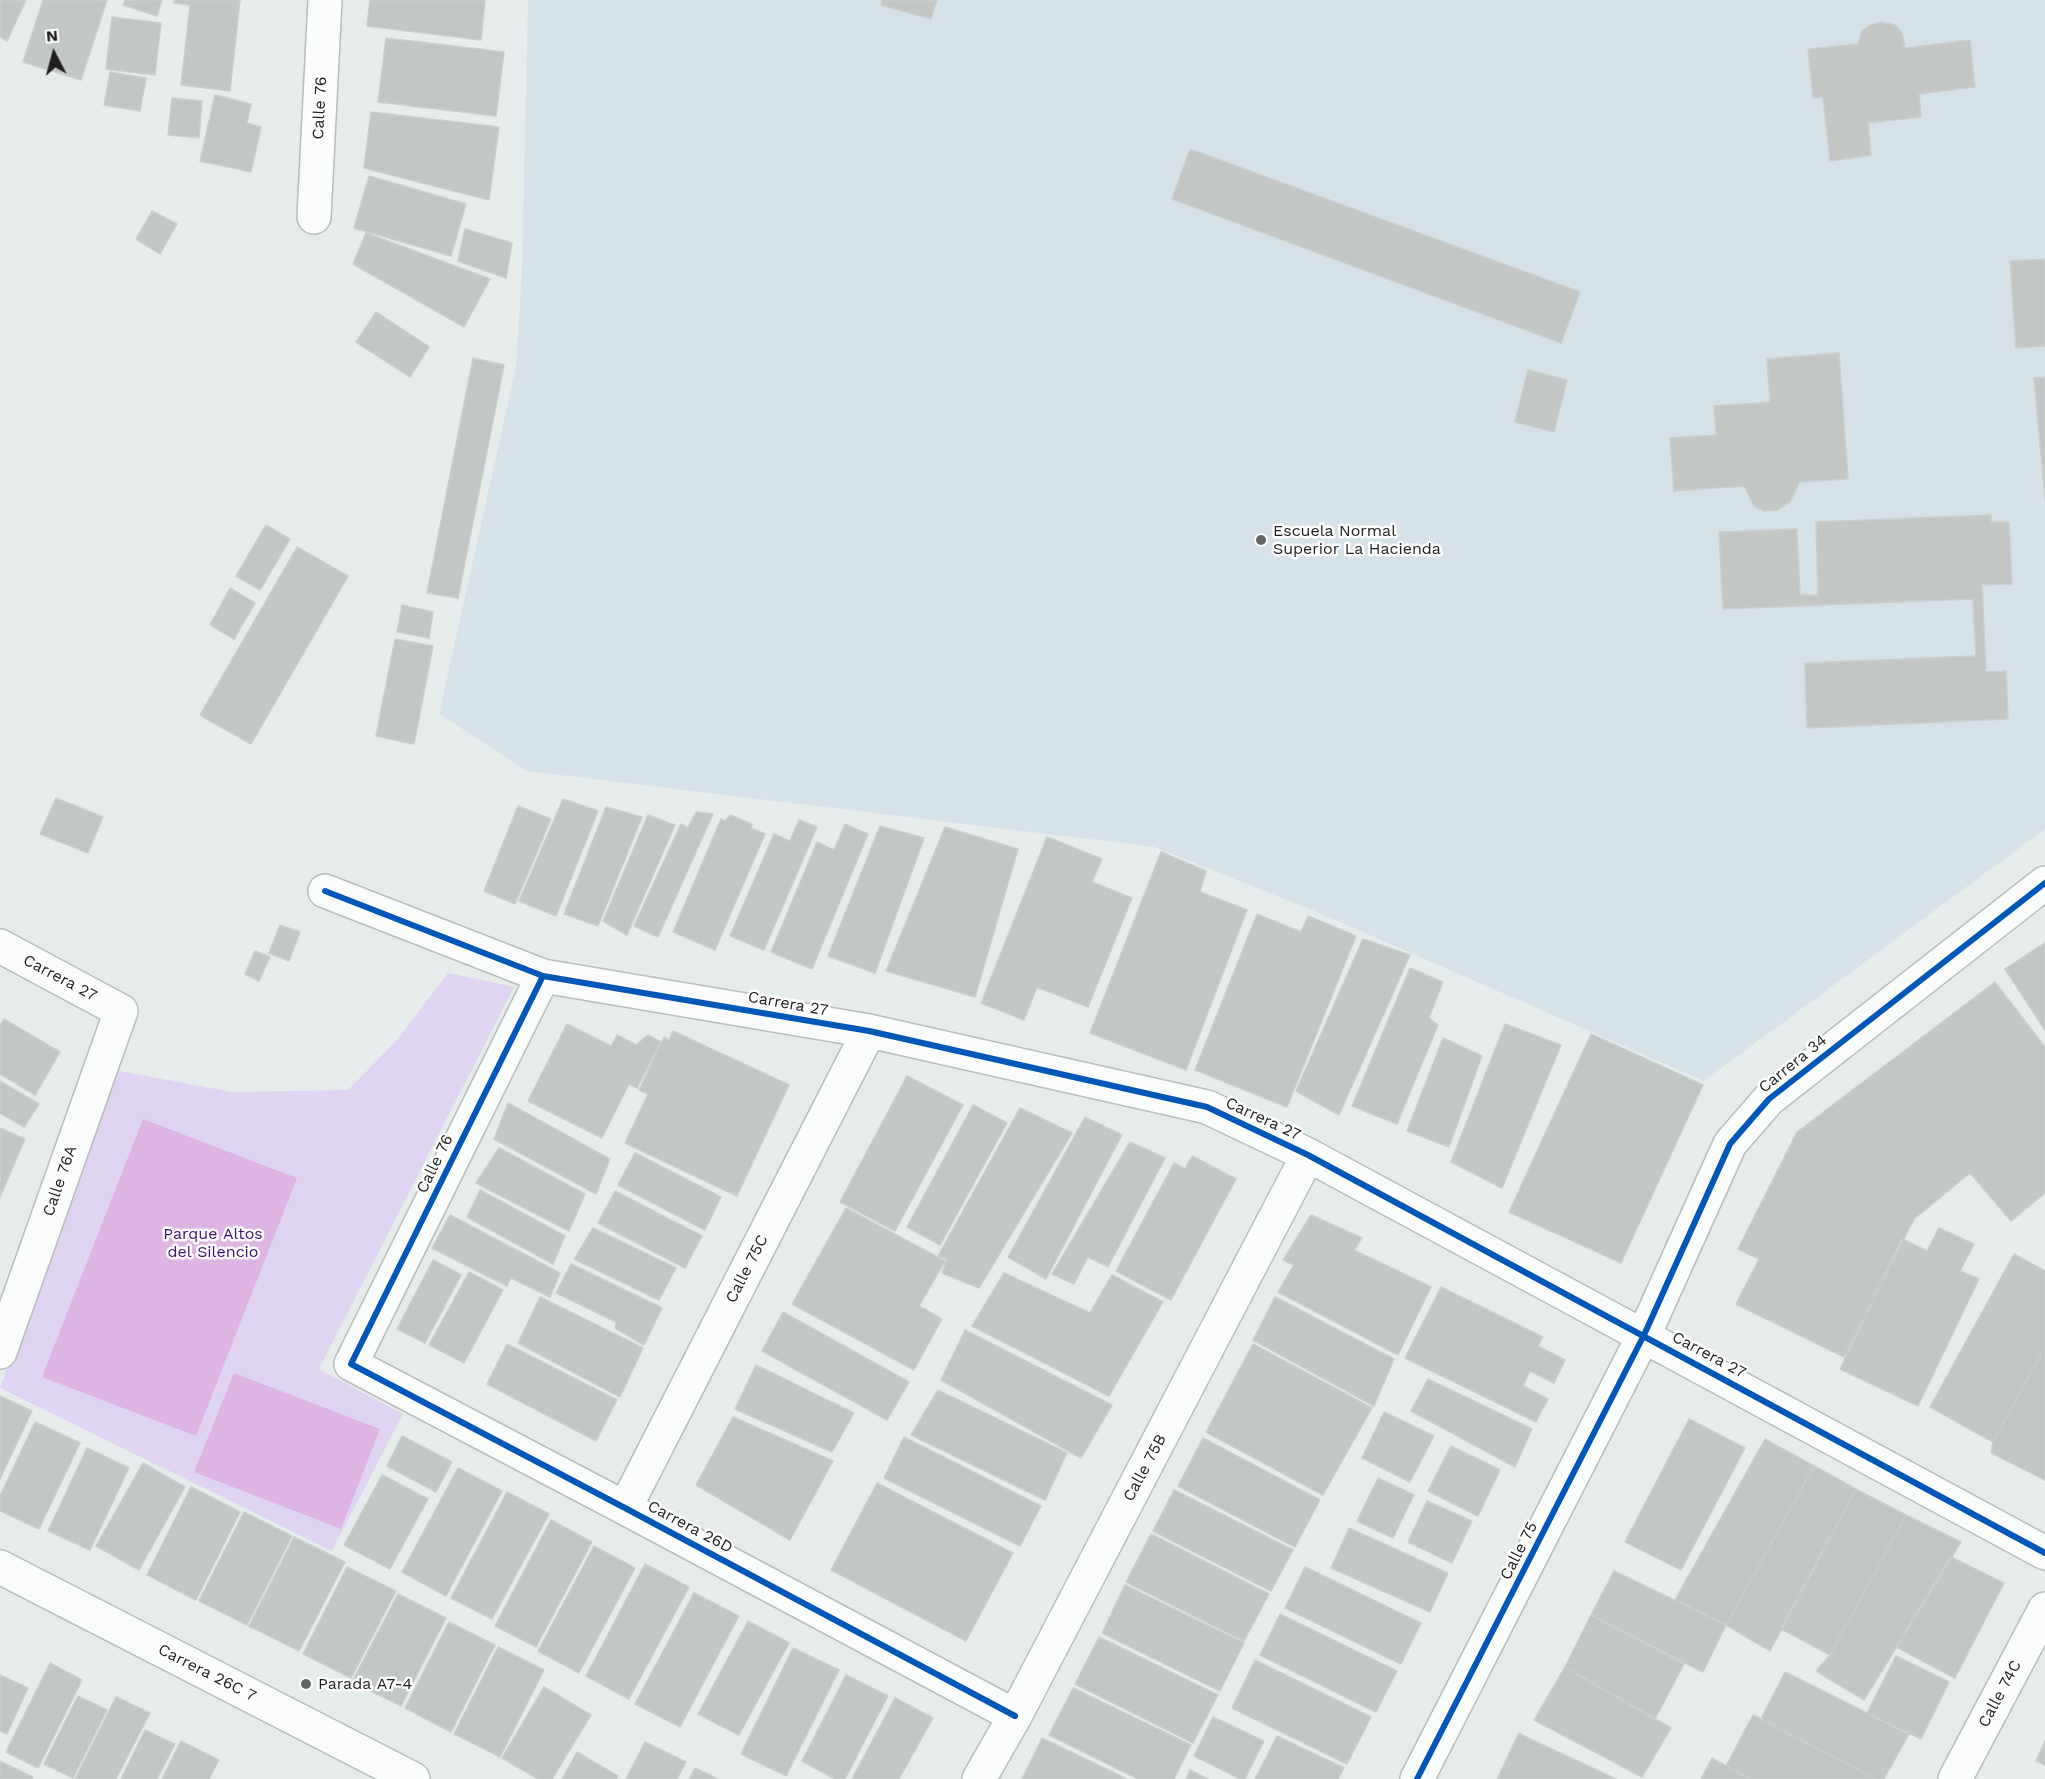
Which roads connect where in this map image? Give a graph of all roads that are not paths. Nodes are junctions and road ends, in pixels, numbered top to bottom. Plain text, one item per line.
1 (325, 0) edge
2 (314, 217) dead end
3 (2045, 883) edge
4 (326, 891) dead end
5 (0, 946) edge
6 (543, 975) junction
7 (121, 1011) joint
8 (870, 1031) junction
9 (1308, 1155) junction
10 (12, 1277) edge
11 (1644, 1335) junction
12 (0, 1352) edge
13 (351, 1364) joint
14 (625, 1508) junction
15 (2045, 1552) edge
16 (0, 1567) edge
17 (2045, 1609) edge
18 (1015, 1716) junction
19 (413, 1779) edge
20 (979, 1779) edge
21 (1417, 1779) edge
22 (1955, 1779) edge

1 - 2 street, Calle 76
3 - 11 street, Carrera 34
4 - 6 street, Carrera 27
5 - 7 street, Carrera 27
6 - 8 street, Carrera 27
6 - 13 street, Calle 76
7 - 10 street, Calle 76A
8 - 9 street, Carrera 27
8 - 14 street, Calle 75C
9 - 11 street, Carrera 27
9 - 18 street, Calle 75B
10 - 12 street, Calle 76A
11 - 15 street, Carrera 27
11 - 21 street, Calle 75
13 - 14 street, Carrera 26D
14 - 18 street, Carrera 26D
16 - 19 street, Carrera 26C 7
17 - 22 street, Calle 74C
18 - 20 street, Calle 75B

